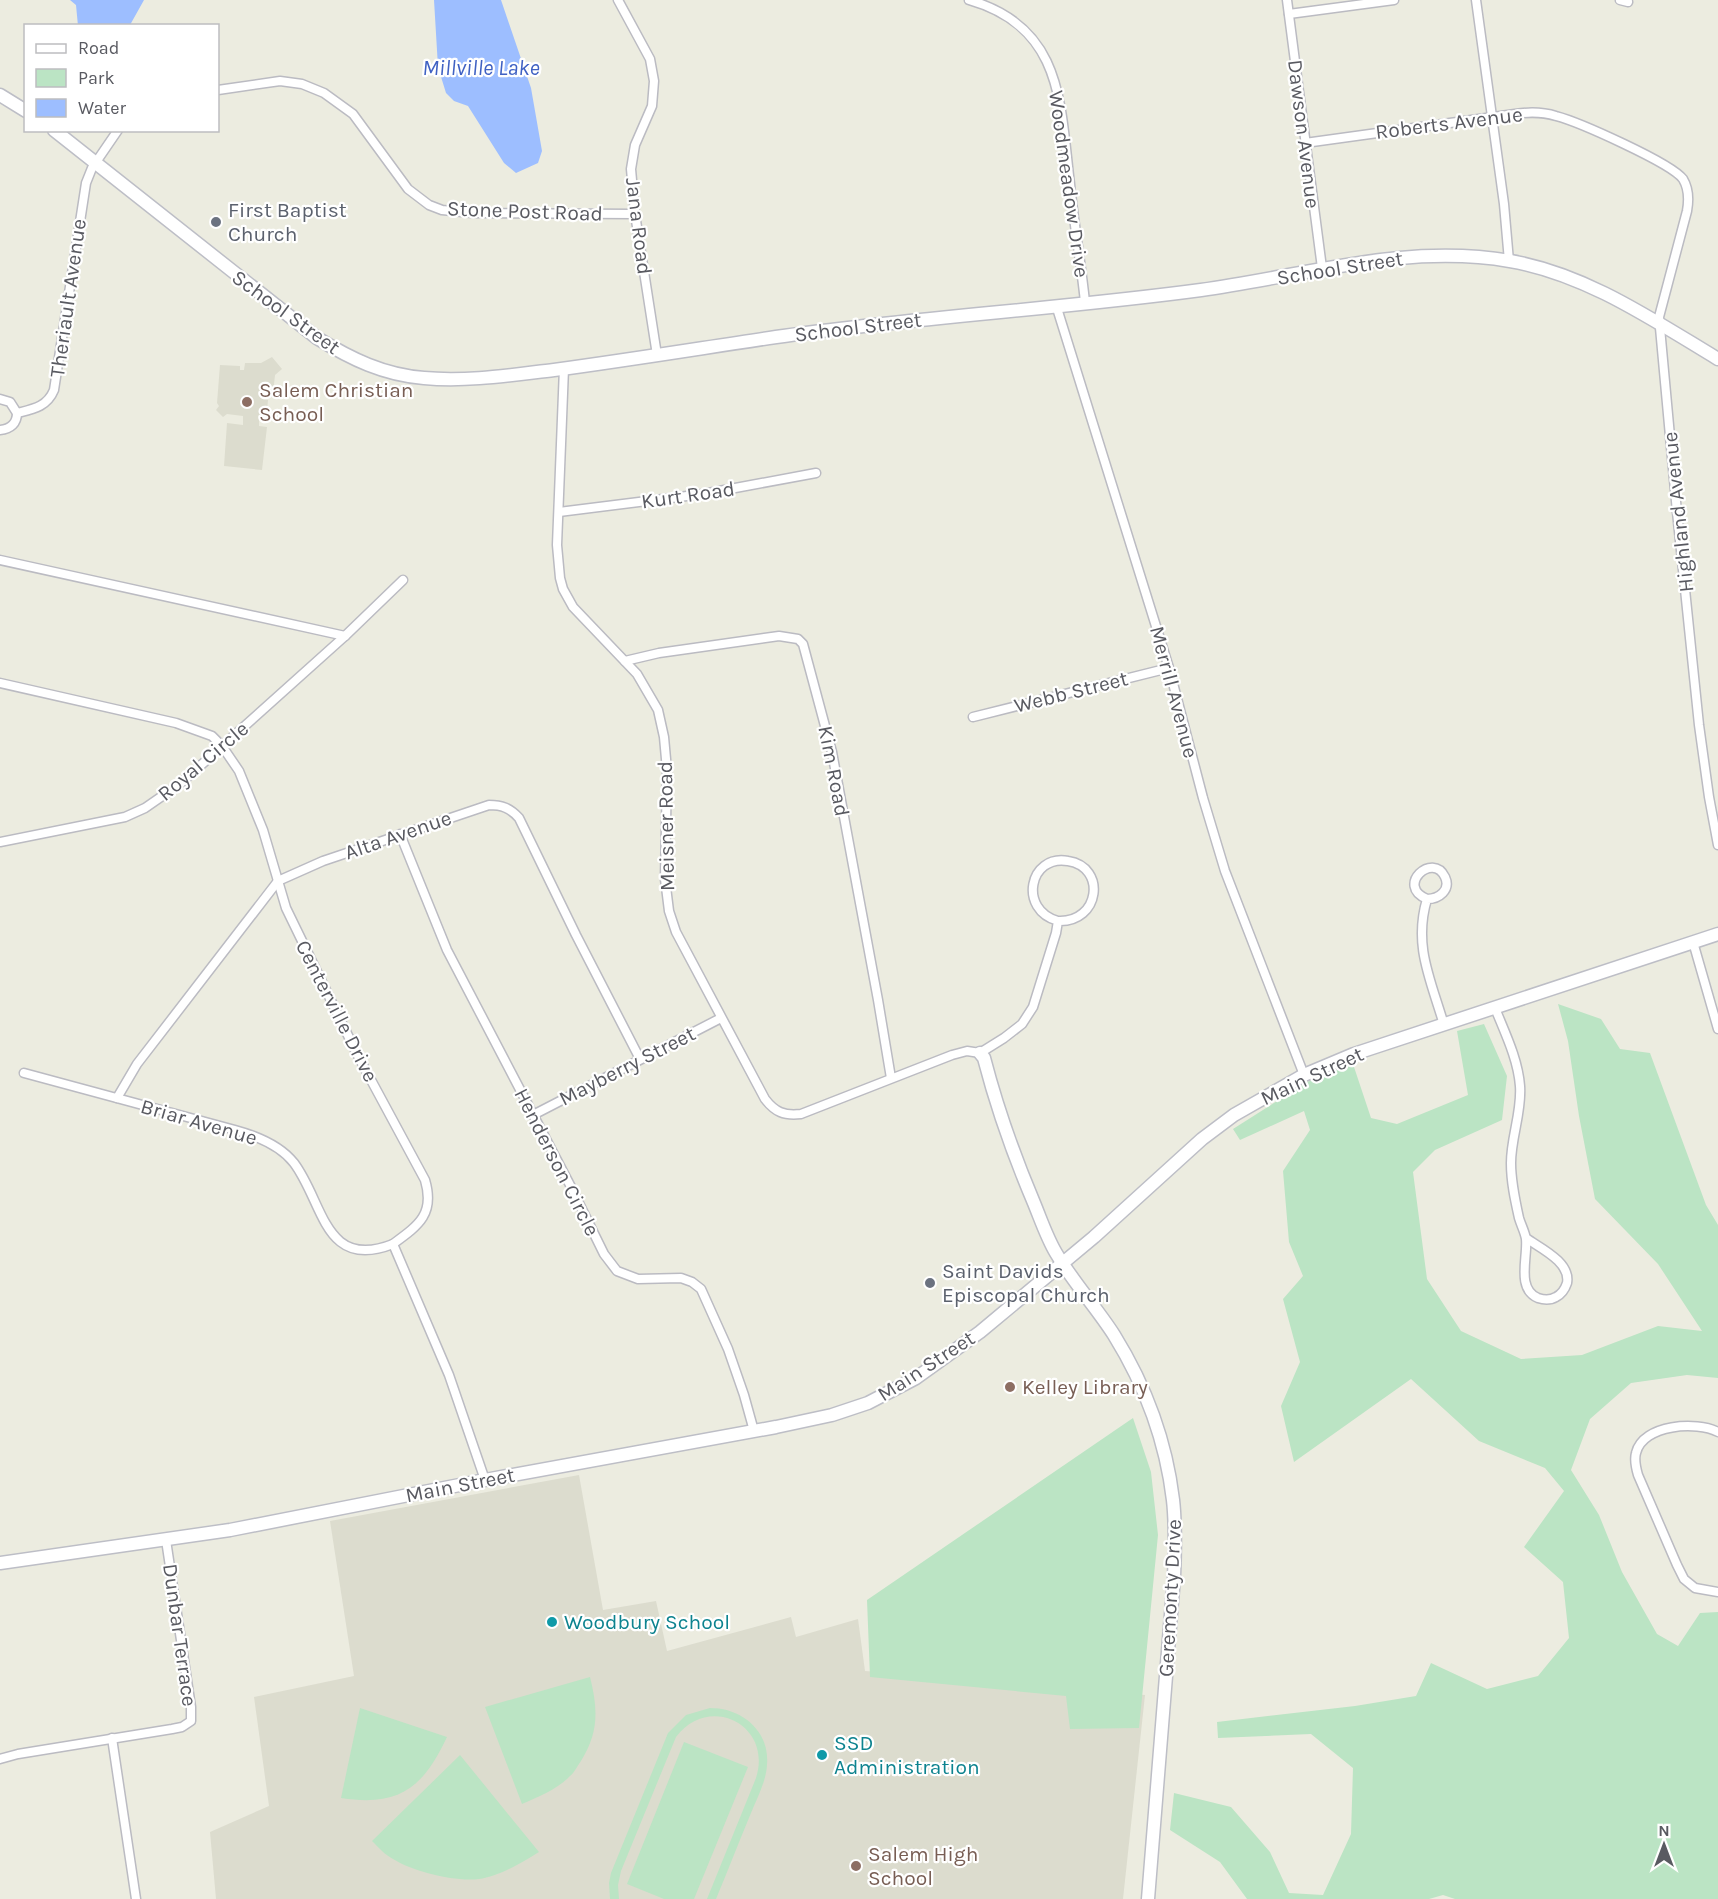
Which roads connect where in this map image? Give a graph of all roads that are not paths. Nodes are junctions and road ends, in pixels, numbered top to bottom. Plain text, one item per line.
1 (618, 0) edge
2 (969, 0) edge
3 (1287, 0) edge
4 (1394, 0) edge
5 (1476, 0) edge
6 (1289, 15) junction
7 (219, 90) edge
8 (0, 94) edge
9 (24, 110) edge
10 (1492, 116) junction
11 (57, 132) edge
12 (117, 132) edge
13 (1305, 142) junction
14 (95, 162) junction
15 (1685, 181) joint
16 (635, 214) junction
17 (1509, 261) junction
18 (1322, 268) junction
19 (1085, 302) junction
20 (1056, 305) junction
21 (1660, 325) junction
22 (657, 355) junction
23 (1718, 360) edge
24 (564, 368) junction
25 (0, 399) edge
26 (17, 413) junction
27 (0, 430) edge
28 (816, 473) dead end
29 (559, 512) junction
30 (0, 560) edge
31 (403, 580) dead end
32 (345, 636) junction
33 (625, 661) junction
34 (1169, 668) junction
35 (0, 683) edge
36 (973, 717) dead end
37 (222, 746) junction
38 (400, 834) junction
39 (0, 842) edge
40 (1718, 845) edge
41 (278, 880) junction
42 (1427, 899) dead end
43 (1058, 921) junction
44 (1718, 934) edge
45 (1693, 942) junction
46 (1495, 1008) junction
47 (721, 1018) junction
48 (1444, 1025) junction
49 (1718, 1029) edge
50 (980, 1053) junction
51 (640, 1059) junction
52 (24, 1073) dead end
53 (1304, 1075) junction
54 (891, 1078) junction
55 (117, 1098) junction
56 (533, 1115) junction
57 (1526, 1238) junction
58 (393, 1244) junction
59 (1064, 1264) junction
60 (754, 1431) junction
61 (1718, 1432) edge
62 (485, 1480) junction
63 (166, 1540) junction
64 (0, 1563) edge
65 (1718, 1592) edge
66 (112, 1738) junction
67 (0, 1760) edge
68 (136, 1899) edge
69 (1148, 1899) edge

1 - 16 street, Jana Road
2 - 19 street, Woodmeadow Drive
3 - 6 street, Dawson Avenue
4 - 6 street
5 - 10 street
6 - 13 street, Dawson Avenue
7 - 16 street, Stone Post Road
8 - 9 street
10 - 13 street, Roberts Avenue
10 - 15 street, Roberts Avenue
10 - 17 street
11 - 14 street, School Street
12 - 14 street
13 - 18 street, Dawson Avenue
14 - 24 street, School Street
14 - 26 street, Theriault Avenue
15 - 21 street, Highland Avenue
16 - 22 street, Jana Road
17 - 18 street, School Street
17 - 21 street, School Street
18 - 19 street, School Street
19 - 20 street, School Street
20 - 22 street, School Street
20 - 34 street, Merrill Avenue
21 - 23 street, School Street
21 - 40 street, Highland Avenue
22 - 24 street, School Street
24 - 29 street, Meisner Road
25 - 26 street
26 - 27 street, Theriault Avenue
28 - 29 street, Kurt Road
29 - 33 street, Meisner Road
30 - 32 street
31 - 32 street, Royal Circle
32 - 37 street, Royal Circle
33 - 47 street, Meisner Road
33 - 54 street, Kim Road
34 - 36 street, Webb Street
34 - 53 street, Merrill Avenue
35 - 37 street, Centerville Drive
37 - 39 street, Royal Circle
37 - 41 street, Centerville Drive
38 - 41 street, Alta Avenue
38 - 51 street, Alta Avenue
38 - 56 street, Henderson Circle
41 - 55 street, Alta Avenue
41 - 58 street, Centerville Drive
42 - 48 street
43 - 43 street
43 - 50 street
44 - 45 street, Main Street
45 - 46 street, Main Street
45 - 49 street
46 - 48 street, Main Street
46 - 57 street
47 - 51 street, Mayberry Street
47 - 54 street, Meisner Road
48 - 53 street, Main Street
50 - 54 street, Meisner Road
50 - 59 street, Geremonty Drive
51 - 56 street, Mayberry Street
52 - 55 street, Briar Avenue
53 - 59 street, Main Street
55 - 58 street, Briar Avenue
56 - 60 street, Henderson Circle
57 - 57 street
58 - 62 street
59 - 60 street, Main Street
59 - 69 street, Geremonty Drive
60 - 62 street, Main Street
61 - 65 street
62 - 63 street, Main Street
63 - 64 street, Main Street
63 - 66 street, Dunbar Terrace
66 - 67 street
66 - 68 street

